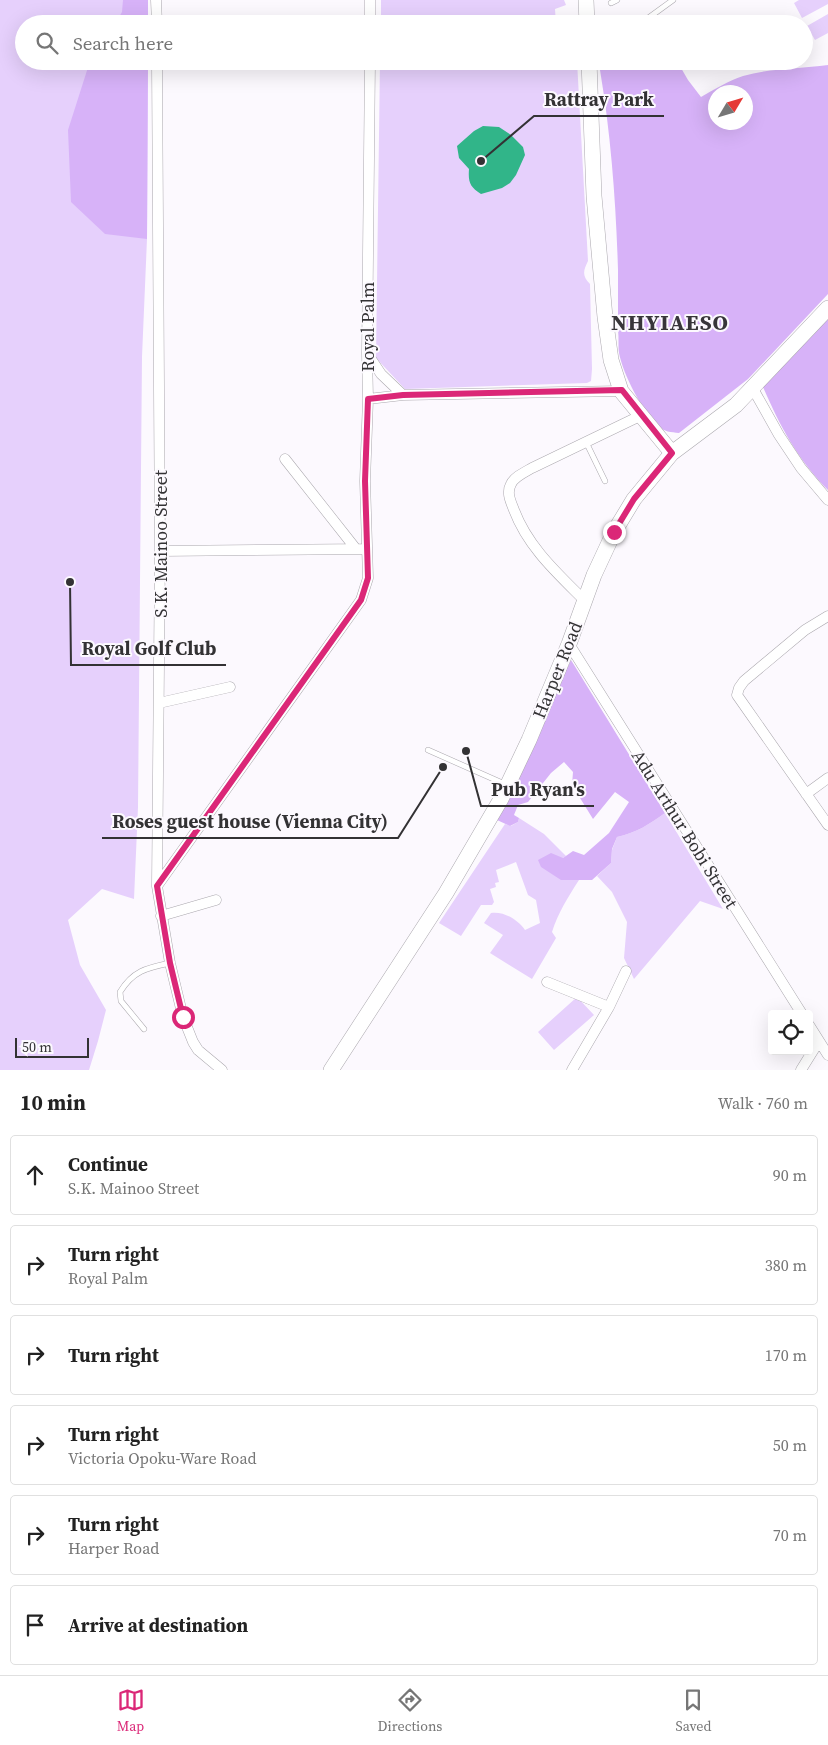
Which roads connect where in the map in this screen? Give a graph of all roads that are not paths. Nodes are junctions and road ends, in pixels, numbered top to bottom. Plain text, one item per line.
1 (156, 0) edge
2 (370, 0) edge
3 (586, 0) edge
4 (617, 0) edge
5 (672, 0) edge
6 (665, 2) edge
7 (611, 3) dead end
8 (157, 15) edge
9 (370, 15) edge
10 (587, 15) edge
11 (650, 15) edge
12 (157, 70) edge
13 (370, 70) edge
14 (589, 70) edge
15 (828, 308) edge
16 (367, 353) junction
17 (752, 388) junction
18 (622, 390) junction
19 (403, 395) junction
20 (368, 399) junction
21 (642, 415) junction
22 (586, 442) junction
23 (672, 453) junction
24 (285, 459) dead end
25 (606, 481) dead end
26 (828, 500) edge
27 (356, 549) junction
28 (367, 549) junction
29 (160, 551) junction
30 (584, 600) junction
31 (828, 616) edge
32 (569, 644) junction
33 (230, 687) dead end
34 (159, 703) junction
35 (428, 750) dead end
36 (828, 778) edge
37 (507, 785) junction
38 (806, 794) junction
39 (828, 825) edge
40 (157, 886) junction
41 (216, 900) dead end
42 (161, 916) junction
43 (170, 963) junction
44 (626, 971) dead end
45 (546, 982) dead end
46 (609, 1007) junction
47 (799, 1010) edge
48 (144, 1029) dead end
49 (813, 1031) edge
50 (819, 1041) junction
51 (828, 1055) edge
52 (222, 1070) edge
53 (331, 1070) edge
54 (572, 1070) edge
55 (801, 1070) edge

1 - 8 street
2 - 9 street
3 - 10 main road
4 - 7 lane
5 - 6 lane
6 - 11 lane
12 - 29 street, S.K. Mainoo Street
13 - 16 street, Royal Palm
14 - 18 main road
15 - 17 main road, Harper Road
16 - 19 street
16 - 20 street, Royal Palm
17 - 23 main road, Harper Road
17 - 26 street
18 - 19 street
18 - 21 main road
19 - 20 street
20 - 28 street, Royal Palm
21 - 22 street
21 - 23 main road
22 - 25 lane
22 - 30 street
23 - 30 main road, Harper Road
24 - 27 street
27 - 28 street
27 - 29 street
28 - 40 street, Royal Palm
29 - 34 street, S.K. Mainoo Street
30 - 32 main road, Harper Road
31 - 38 street
32 - 37 main road, Harper Road
32 - 47 street, Adu Arthur Bobi Street
33 - 34 street
34 - 40 street, S.K. Mainoo Street
35 - 37 lane
36 - 38 street
37 - 53 main road, Harper Road
38 - 39 street
40 - 42 street, S.K. Mainoo Street
41 - 42 street
42 - 43 street, S.K. Mainoo Street
43 - 48 lane
43 - 52 street, S.K. Mainoo Street
44 - 46 street
45 - 46 street
46 - 54 street
49 - 50 street
50 - 51 street
50 - 55 street

